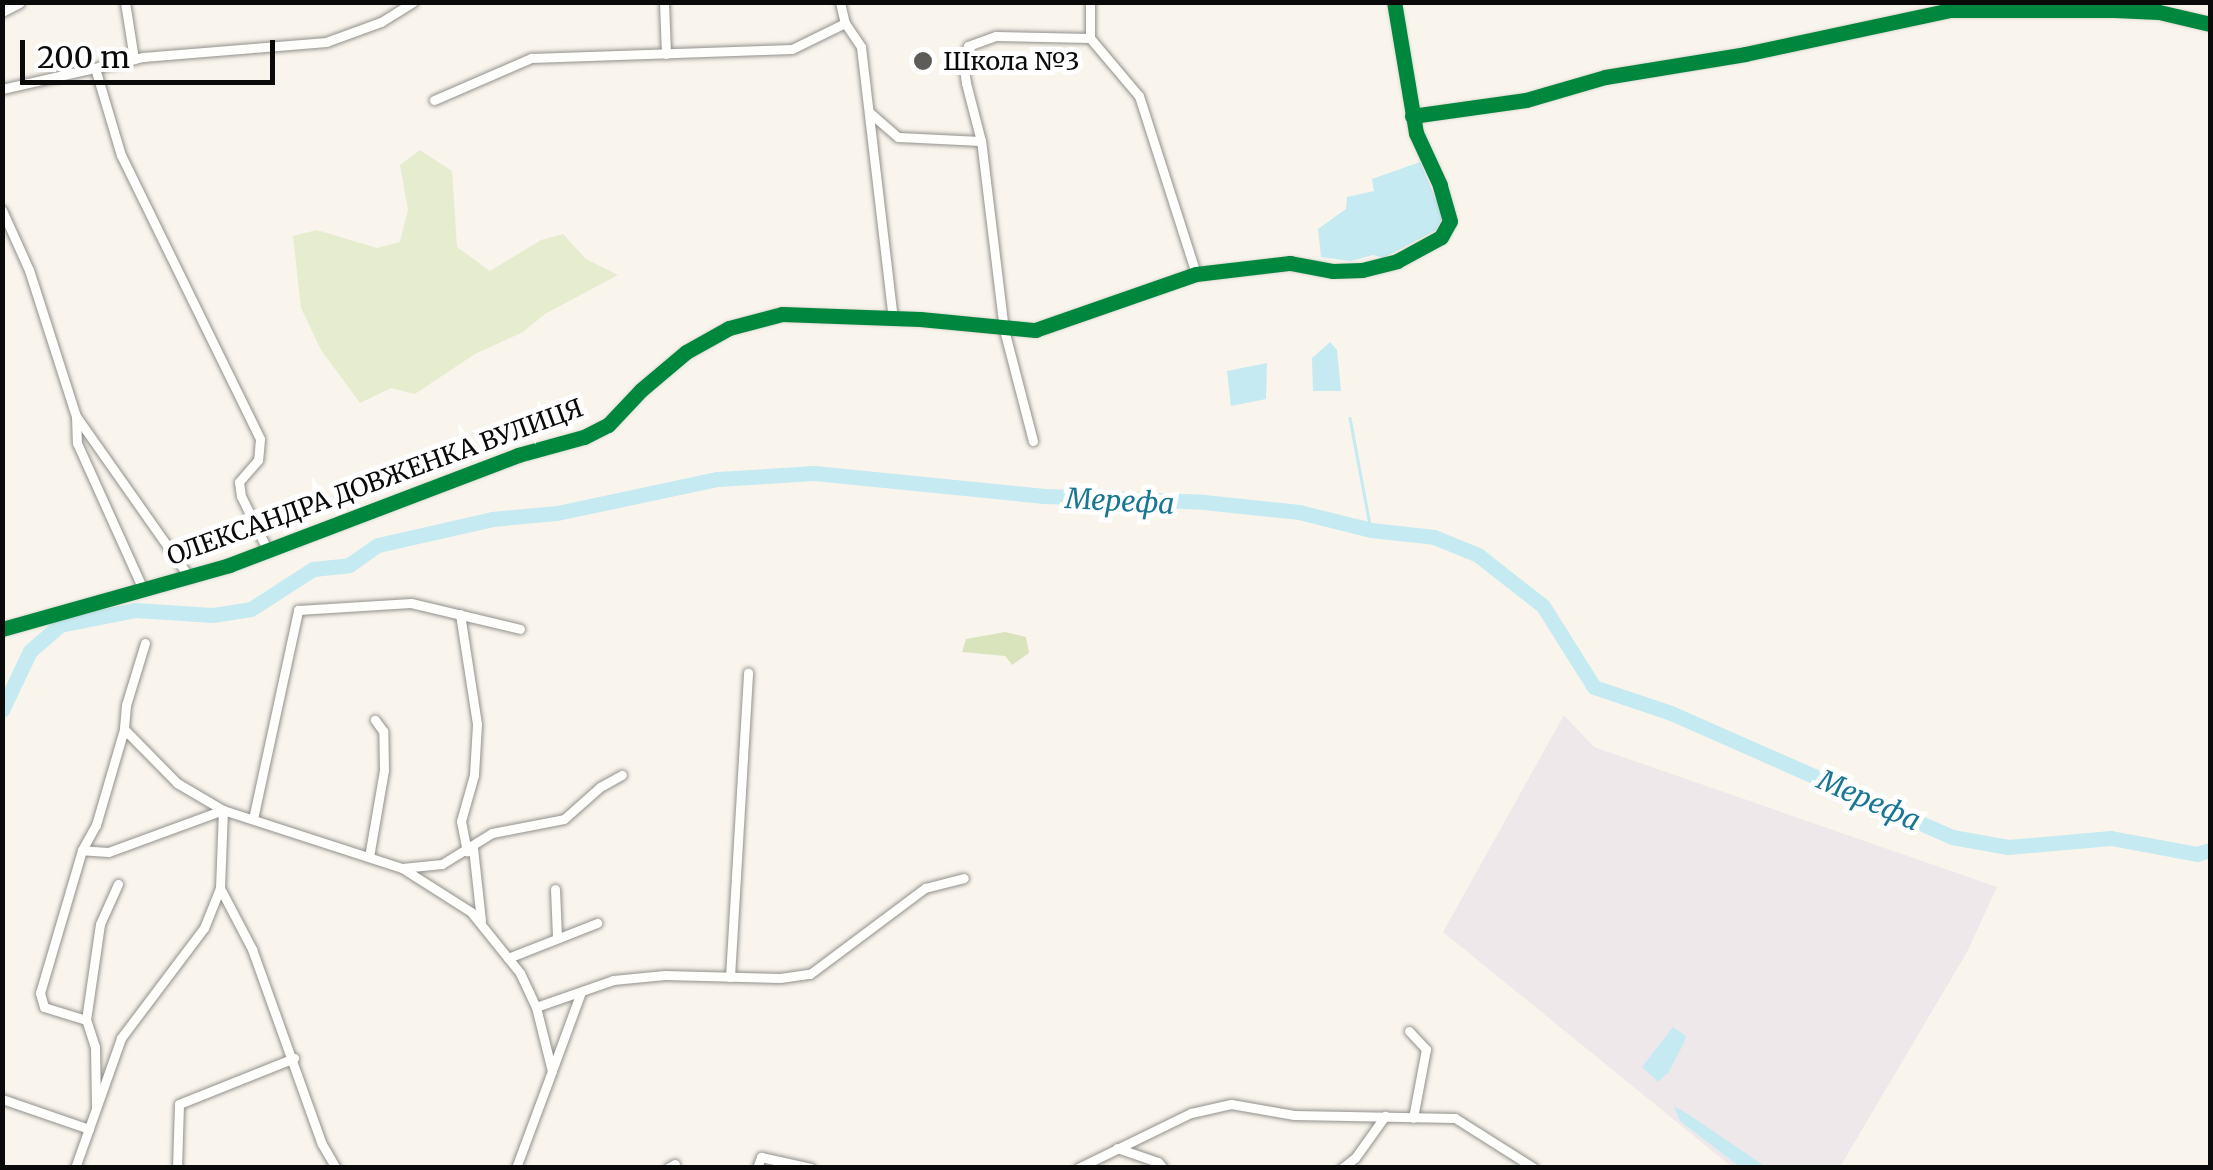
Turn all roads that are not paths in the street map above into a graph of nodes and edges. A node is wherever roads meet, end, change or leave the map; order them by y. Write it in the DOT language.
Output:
graph roads {
  1 [pos="19,2"];
  2 [pos="124,2"];
  3 [pos="413,2"];
  4 [pos="664,2"];
  5 [pos="840,2"];
  6 [pos="1090,2"];
  7 [pos="1394,2"];
  8 [pos="1962,6"];
  9 [pos="2161,8"];
  10 [pos="2,11"];
  11 [pos="845,23"];
  12 [pos="2210,24"];
  13 [pos="1090,38"];
  14 [pos="666,54"];
  15 [pos="134,59"];
  16 [pos="95,68"];
  17 [pos="2,88"];
  18 [pos="434,100"];
  19 [pos="869,112"];
  20 [pos="1412,116"];
  21 [pos="981,141"];
  22 [pos="2,210"];
  23 [pos="1196,274"];
  24 [pos="892,318"];
  25 [pos="1004,330"];
  26 [pos="76,416"];
  27 [pos="1033,441"];
  28 [pos="268,550"];
  29 [pos="188,577"];
  30 [pos="143,589"];
  31 [pos="460,614"];
  32 [pos="2,629"];
  33 [pos="520,629"];
  34 [pos="145,643"];
  35 [pos="748,674"];
  36 [pos="375,720"];
  37 [pos="124,728"];
  38 [pos="622,775"];
  39 [pos="223,810"];
  40 [pos="253,819"];
  41 [pos="470,849"];
  42 [pos="82,850"];
  43 [pos="369,858"];
  44 [pos="402,868"];
  45 [pos="964,878"];
  46 [pos="118,884"];
  47 [pos="220,888"];
  48 [pos="555,888"];
  49 [pos="597,923"];
  50 [pos="481,924"];
  51 [pos="556,937"];
  52 [pos="508,958"];
  53 [pos="730,978"];
  54 [pos="580,992"];
  55 [pos="536,1007"];
  56 [pos="86,1020"];
  57 [pos="1409,1031"];
  58 [pos="294,1058"];
  59 [pos="552,1070"];
  60 [pos="2,1099"];
  61 [pos="96,1114"];
  62 [pos="1385,1116"];
  63 [pos="1413,1118"];
  64 [pos="88,1130"];
  65 [pos="1117,1148"];
  66 [pos="75,1168"];
  67 [pos="177,1168"];
  68 [pos="336,1168"];
  69 [pos="516,1168"];
  70 [pos="758,1168"];
  71 [pos="811,1168"];
  72 [pos="1078,1168"];
  73 [pos="1162,1168"];
  74 [pos="1342,1168"];
  75 [pos="1534,1168"];
  1 -- 10 [label="street"];
  2 -- 15 [label="street"];
  3 -- 15 [label="street"];
  4 -- 14 [label="street"];
  5 -- 11 [label="street"];
  6 -- 13 [label="street"];
  7 -- 20 [label="street, ОЛЕКСАНДРА ДОВЖЕНКА ВУЛИЦЯ"];
  8 -- 9 [label="street"];
  8 -- 20 [label="street"];
  9 -- 12 [label="street"];
  11 -- 14 [label="street"];
  11 -- 19 [label="street"];
  13 -- 21 [label="street"];
  13 -- 23 [label="street"];
  14 -- 18 [label="street"];
  15 -- 16 [label="street"];
  16 -- 17 [label="street"];
  16 -- 28 [label="street"];
  19 -- 21 [label="street"];
  19 -- 24 [label="street"];
  20 -- 23 [label="street, ОЛЕКСАНДРА ДОВЖЕНКА ВУЛИЦЯ"];
  21 -- 25 [label="street"];
  22 -- 26 [label="street"];
  23 -- 25 [label="street, ОЛЕКСАНДРА ДОВЖЕНКА ВУЛИЦЯ"];
  24 -- 25 [label="street, ОЛЕКСАНДРА ДОВЖЕНКА ВУЛИЦЯ"];
  24 -- 28 [label="street, ОЛЕКСАНДРА ДОВЖЕНКА ВУЛИЦЯ"];
  25 -- 27 [label="street"];
  26 -- 29 [label="street"];
  26 -- 30 [label="street"];
  28 -- 29 [label="street, ОЛЕКСАНДРА ДОВЖЕНКА ВУЛИЦЯ"];
  29 -- 30 [label="street, ОЛЕКСАНДРА ДОВЖЕНКА ВУЛИЦЯ"];
  30 -- 32 [label="street, ОЛЕКСАНДРА ДОВЖЕНКА ВУЛИЦЯ"];
  31 -- 33 [label="street"];
  31 -- 40 [label="street"];
  31 -- 41 [label="street"];
  34 -- 37 [label="street"];
  35 -- 53 [label="street"];
  36 -- 43 [label="street"];
  37 -- 39 [label="street"];
  37 -- 42 [label="street"];
  38 -- 41 [label="street"];
  39 -- 40 [label="street"];
  39 -- 42 [label="street"];
  39 -- 47 [label="street"];
  40 -- 43 [label="street"];
  41 -- 44 [label="street"];
  41 -- 50 [label="street"];
  42 -- 56 [label="street"];
  43 -- 44 [label="street"];
  44 -- 50 [label="street"];
  45 -- 53 [label="street"];
  46 -- 56 [label="street"];
  47 -- 58 [label="street"];
  47 -- 61 [label="street"];
  48 -- 51 [label="street"];
  49 -- 51 [label="street"];
  50 -- 52 [label="street"];
  51 -- 52 [label="street"];
  52 -- 55 [label="street"];
  53 -- 54 [label="street"];
  54 -- 55 [label="street"];
  54 -- 59 [label="street"];
  55 -- 59 [label="street"];
  56 -- 61 [label="street"];
  57 -- 63 [label="street"];
  58 -- 67 [label="street"];
  58 -- 68 [label="street"];
  59 -- 69 [label="street"];
  60 -- 64 [label="street"];
  61 -- 64 [label="street"];
  62 -- 63 [label="street"];
  62 -- 65 [label="street"];
  62 -- 74 [label="street"];
  63 -- 75 [label="street"];
  64 -- 66 [label="street"];
  65 -- 72 [label="street"];
  65 -- 73 [label="street"];
  70 -- 71 [label="street"];
}
